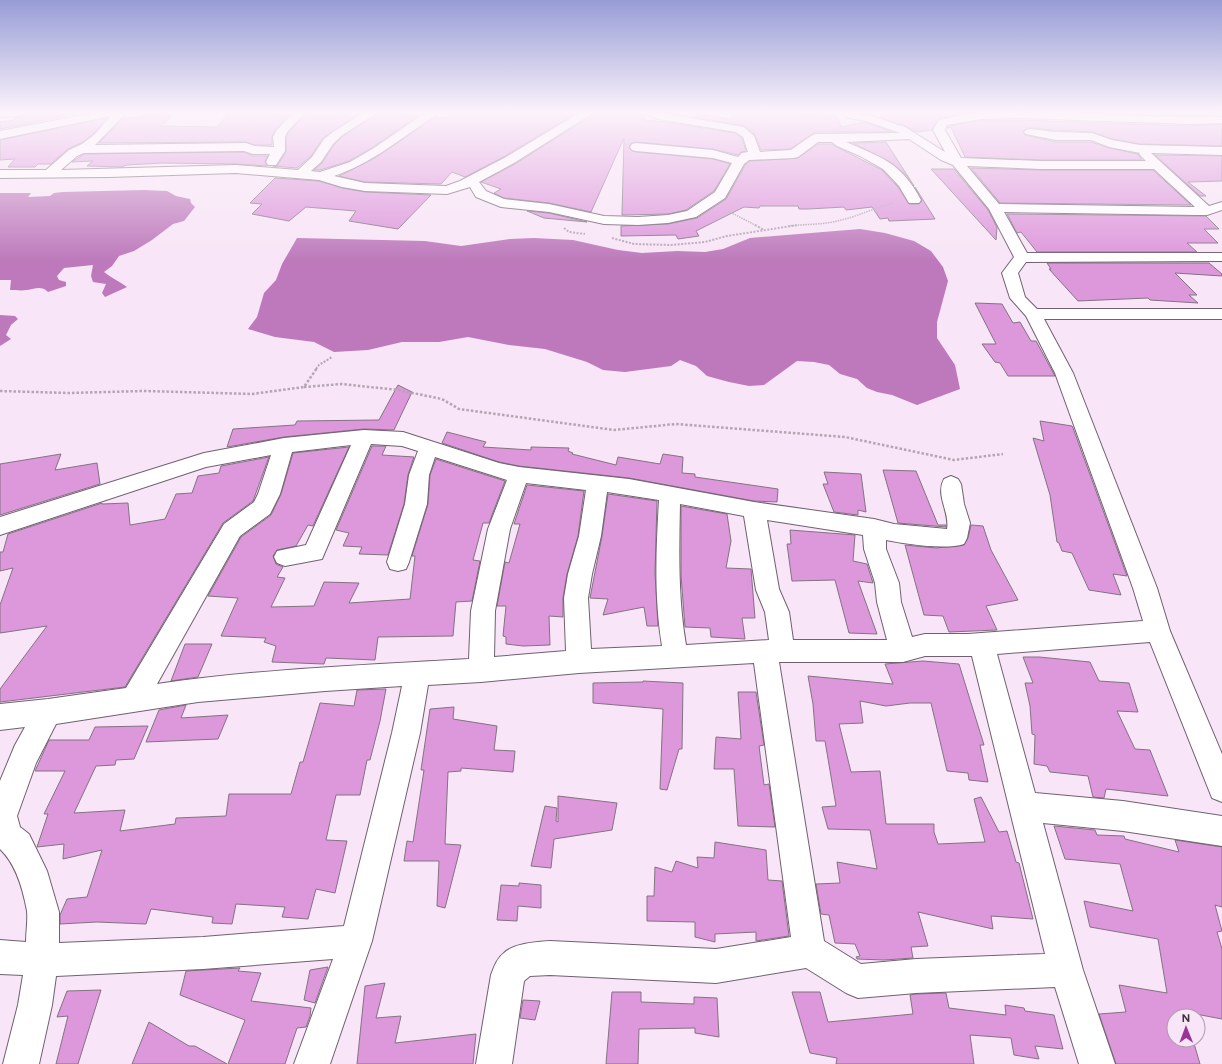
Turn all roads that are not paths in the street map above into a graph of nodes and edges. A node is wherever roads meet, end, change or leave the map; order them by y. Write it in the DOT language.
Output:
graph roads {
  1 [pos="957,162"];
  2 [pos="62,163"];
  3 [pos="271,163"];
  4 [pos="313,163"];
  5 [pos="358,163"];
  6 [pos="504,163"];
  7 [pos="739,163"];
  8 [pos="878,163"];
  9 [pos="1100,163"];
  10 [pos="1154,163"];
  11 [pos="1156,165"];
  12 [pos="266,171"];
  13 [pos="50,173"];
  14 [pos="0,174"];
  15 [pos="300,174"];
  16 [pos="321,176"];
  17 [pos="471,180"];
  18 [pos="914,200"];
  19 [pos="1222,206"];
  20 [pos="994,208"];
  21 [pos="1207,210"];
  22 [pos="1022,257"];
  23 [pos="1222,257"];
  24 [pos="1033,314"];
  25 [pos="1222,314"];
  26 [pos="364,437"];
  27 [pos="284,446"];
  28 [pos="429,447"];
  29 [pos="519,475"];
  30 [pos="598,483"];
  31 [pos="950,484"];
  32 [pos="670,494"];
  33 [pos="754,510"];
  34 [pos="0,526"];
  35 [pos="874,528"];
  36 [pos="285,557"];
  37 [pos="398,562"];
  38 [pos="1158,631"];
  39 [pos="982,644"];
  40 [pos="773,651"];
  41 [pos="903,651"];
  42 [pos="676,657"];
  43 [pos="579,661"];
  44 [pos="481,670"];
  45 [pos="417,673"];
  46 [pos="134,699"];
  47 [pos="48,712"];
  48 [pos="0,717"];
  49 [pos="1222,788"];
  50 [pos="1024,806"];
  51 [pos="1222,830"];
  52 [pos="356,941"];
  53 [pos="809,951"];
  54 [pos="0,957"];
  55 [pos="42,960"];
  56 [pos="1066,970"];
  57 [pos="21,1064"];
  58 [pos="312,1064"];
  59 [pos="494,1064"];
  60 [pos="1097,1064"];
  1 -- 20 [label="street"];
  2 -- 13 [label="street"];
  3 -- 12 [label="street"];
  4 -- 15 [label="street"];
  5 -- 16 [label="street"];
  6 -- 17 [label="street"];
  7 -- 17 [label="street"];
  8 -- 18 [label="street"];
  9 -- 11 [label="street"];
  10 -- 11 [label="street"];
  11 -- 21 [label="street"];
  12 -- 13 [label="street"];
  12 -- 15 [label="street"];
  13 -- 14 [label="street"];
  15 -- 16 [label="street"];
  16 -- 17 [label="street"];
  19 -- 21 [label="street"];
  20 -- 21 [label="street"];
  20 -- 22 [label="street"];
  22 -- 23 [label="street"];
  22 -- 24 [label="street"];
  24 -- 25 [label="street"];
  24 -- 38 [label="street"];
  26 -- 27 [label="street"];
  26 -- 28 [label="street"];
  26 -- 36 [label="street"];
  27 -- 34 [label="street"];
  27 -- 46 [label="street"];
  28 -- 29 [label="street"];
  28 -- 37 [label="street"];
  29 -- 30 [label="street"];
  29 -- 44 [label="street"];
  30 -- 32 [label="street"];
  30 -- 43 [label="street"];
  31 -- 35 [label="street"];
  32 -- 33 [label="street"];
  32 -- 42 [label="street"];
  33 -- 35 [label="street"];
  33 -- 40 [label="street"];
  35 -- 41 [label="street"];
  38 -- 39 [label="street"];
  38 -- 49 [label="street"];
  39 -- 41 [label="street"];
  39 -- 50 [label="street"];
  40 -- 41 [label="street"];
  40 -- 42 [label="street"];
  40 -- 53 [label="street"];
  42 -- 43 [label="street"];
  43 -- 44 [label="street"];
  44 -- 45 [label="street"];
  45 -- 46 [label="street"];
  45 -- 52 [label="street"];
  46 -- 47 [label="street"];
  47 -- 48 [label="street"];
  47 -- 55 [label="street"];
  50 -- 51 [label="street"];
  50 -- 56 [label="street"];
  52 -- 55 [label="street"];
  52 -- 58 [label="street"];
  53 -- 56 [label="street"];
  53 -- 59 [label="street"];
  54 -- 55 [label="street"];
  55 -- 57 [label="street"];
  56 -- 60 [label="street"];
}
